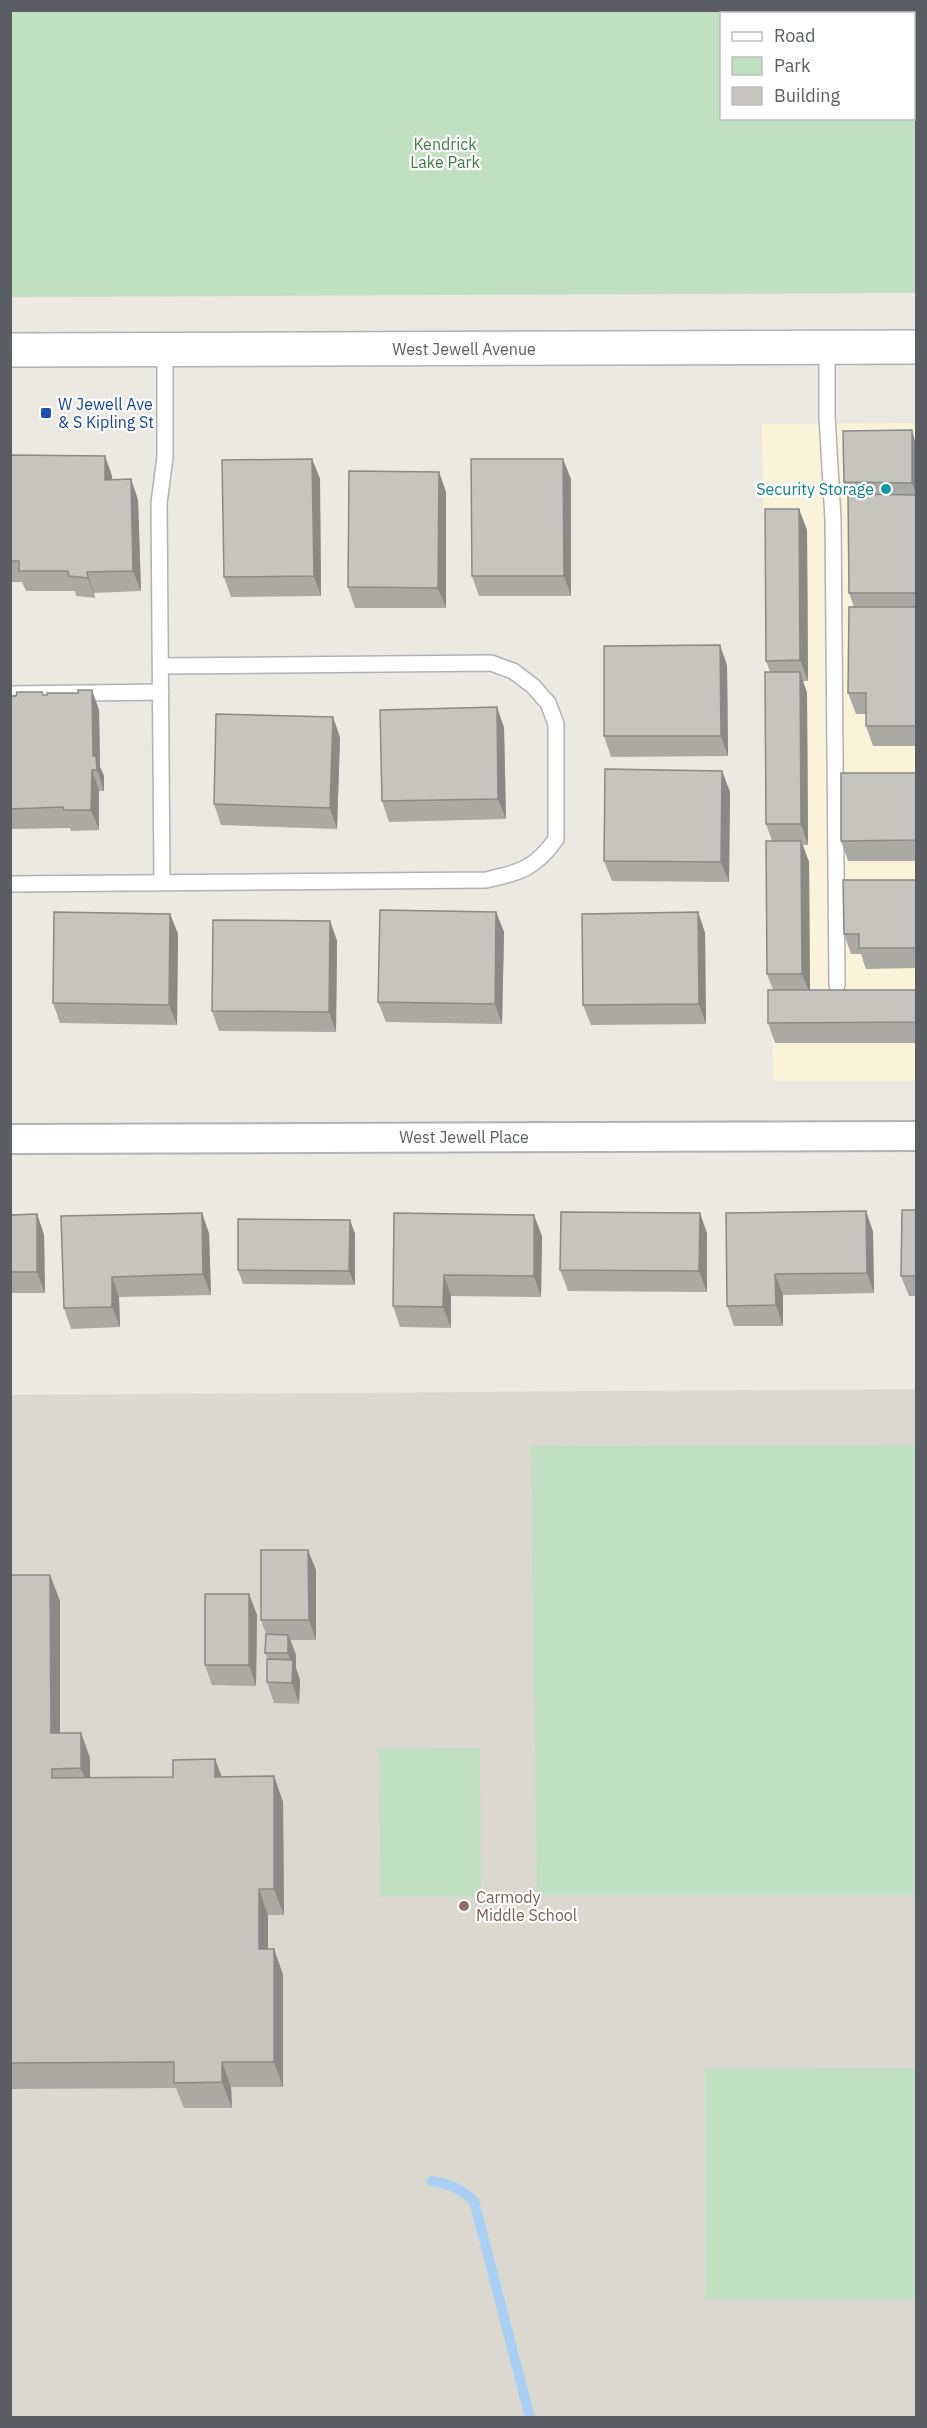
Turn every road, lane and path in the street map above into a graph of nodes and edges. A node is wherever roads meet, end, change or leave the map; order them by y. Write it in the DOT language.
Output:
graph roads {
  1 [pos="827,347"];
  2 [pos="916,347"];
  3 [pos="10,350"];
  4 [pos="165,350"];
  5 [pos="161,666"];
  6 [pos="161,692"];
  7 [pos="10,694"];
  8 [pos="162,882"];
  9 [pos="10,884"];
  10 [pos="837,985"];
  11 [pos="916,1136"];
  12 [pos="10,1139"];
  1 -- 2 [label="main road, West Jewell Avenue"];
  1 -- 4 [label="main road, West Jewell Avenue"];
  1 -- 10 [label="lane"];
  3 -- 4 [label="main road, West Jewell Avenue"];
  4 -- 5 [label="lane"];
  5 -- 6 [label="lane"];
  5 -- 8 [label="lane"];
  6 -- 7 [label="lane"];
  6 -- 8 [label="lane"];
  8 -- 9 [label="lane"];
  11 -- 12 [label="street, West Jewell Place"];
}
